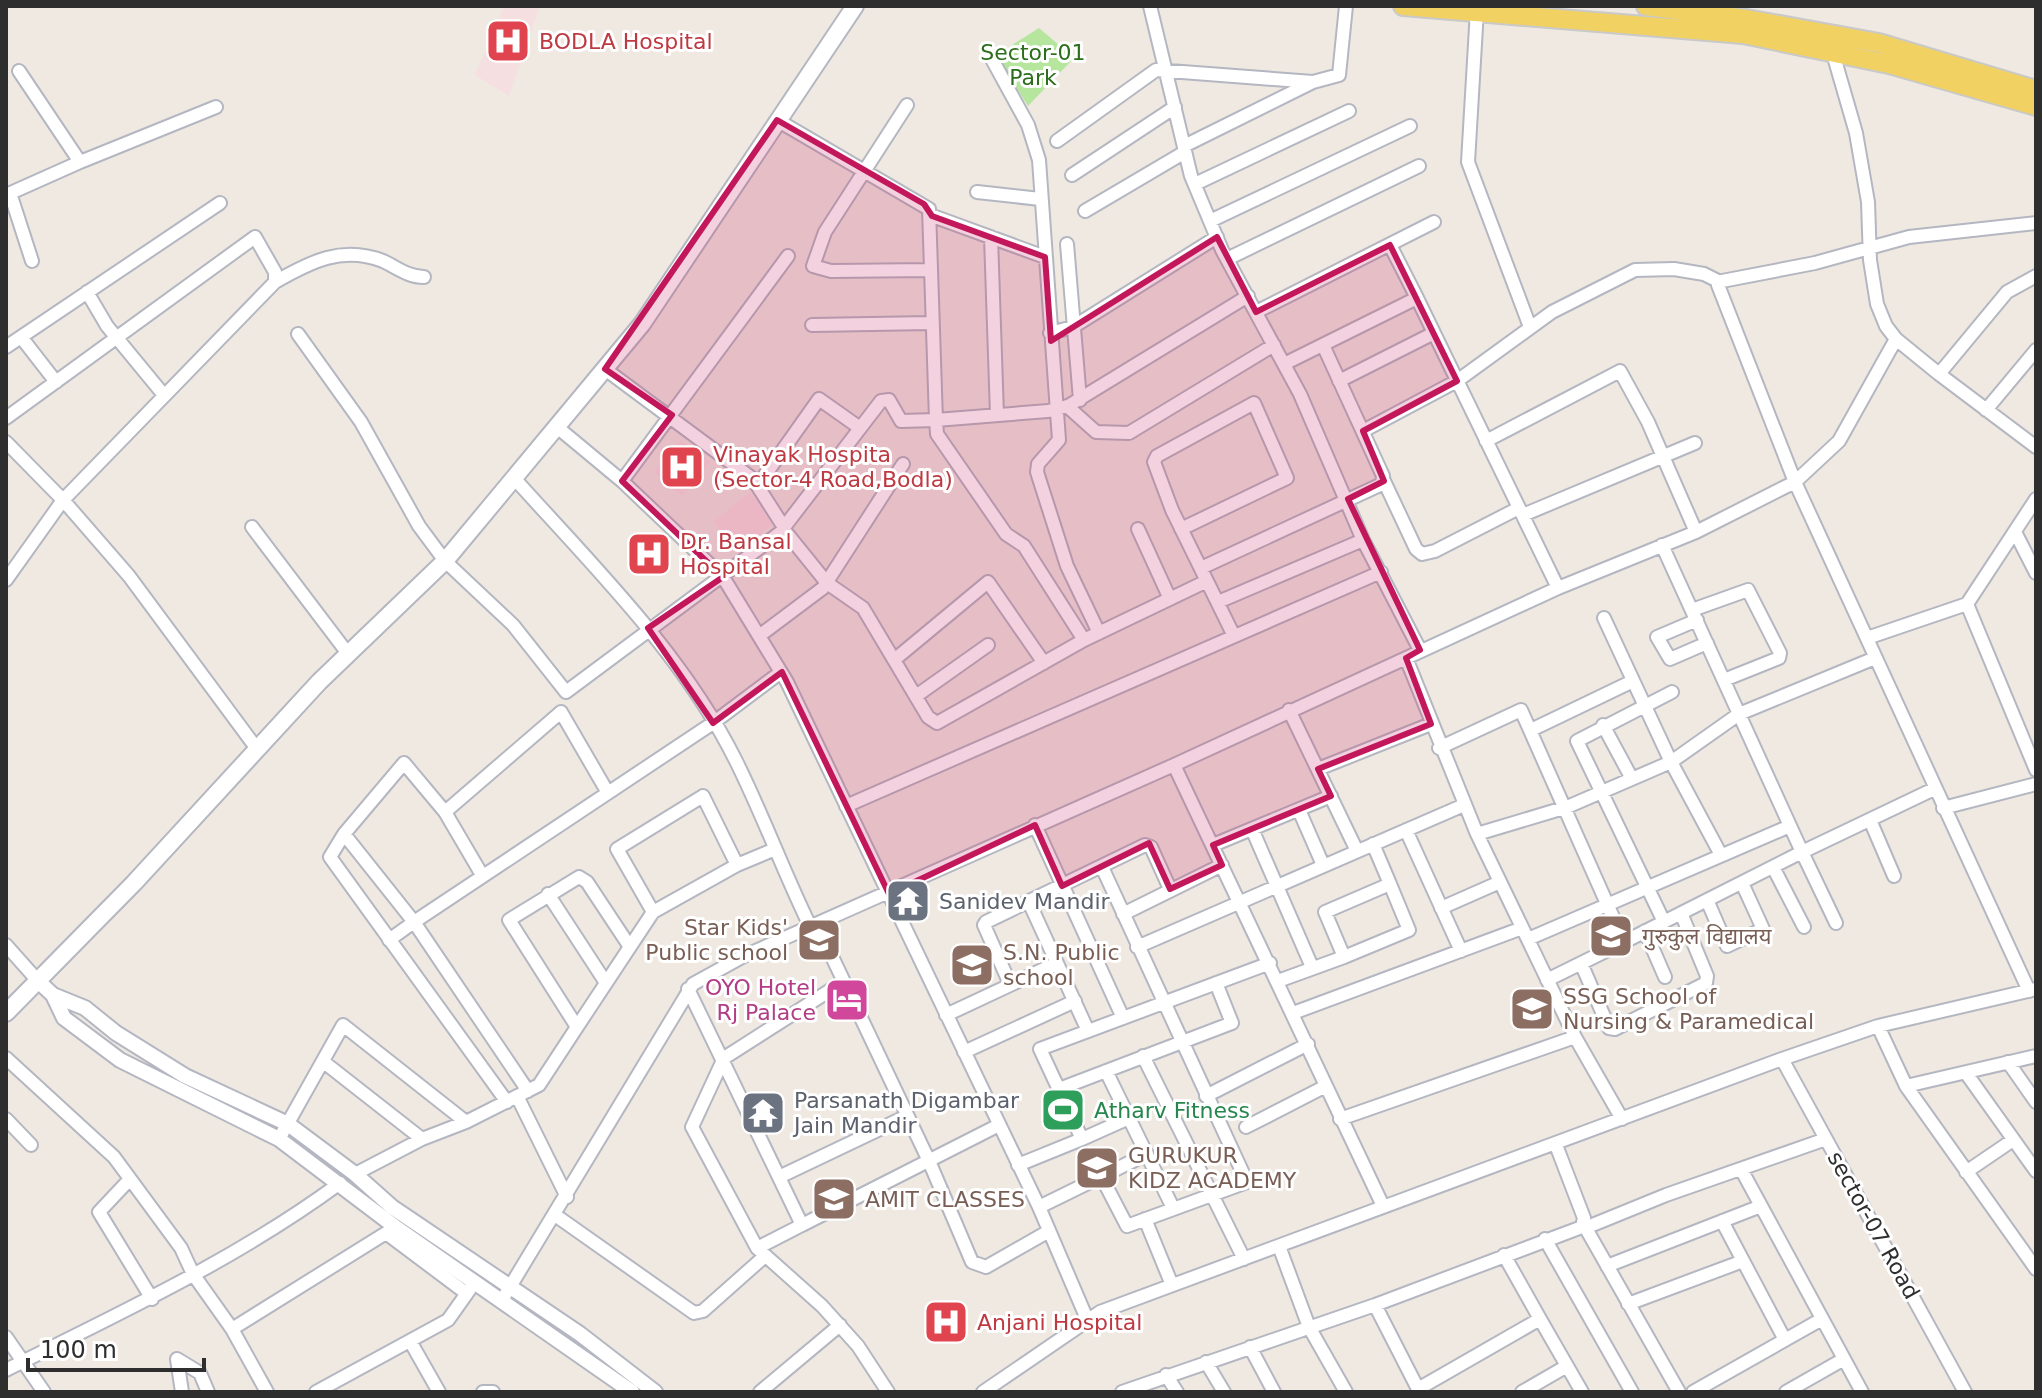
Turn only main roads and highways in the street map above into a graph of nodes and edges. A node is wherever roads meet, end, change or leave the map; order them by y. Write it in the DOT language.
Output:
graph roads {
  1 [pos="855,6"];
  2 [pos="1403,6"];
  3 [pos="1646,6"];
  4 [pos="1749,12"];
  5 [pos="2036,90"];
  6 [pos="2036,106"];
  7 [pos="6,1013"];
  1 -- 7 [label="main road"];
  2 -- 6 [label="main road"];
  3 -- 4 [label="main road"];
  4 -- 5 [label="main road"];
}
